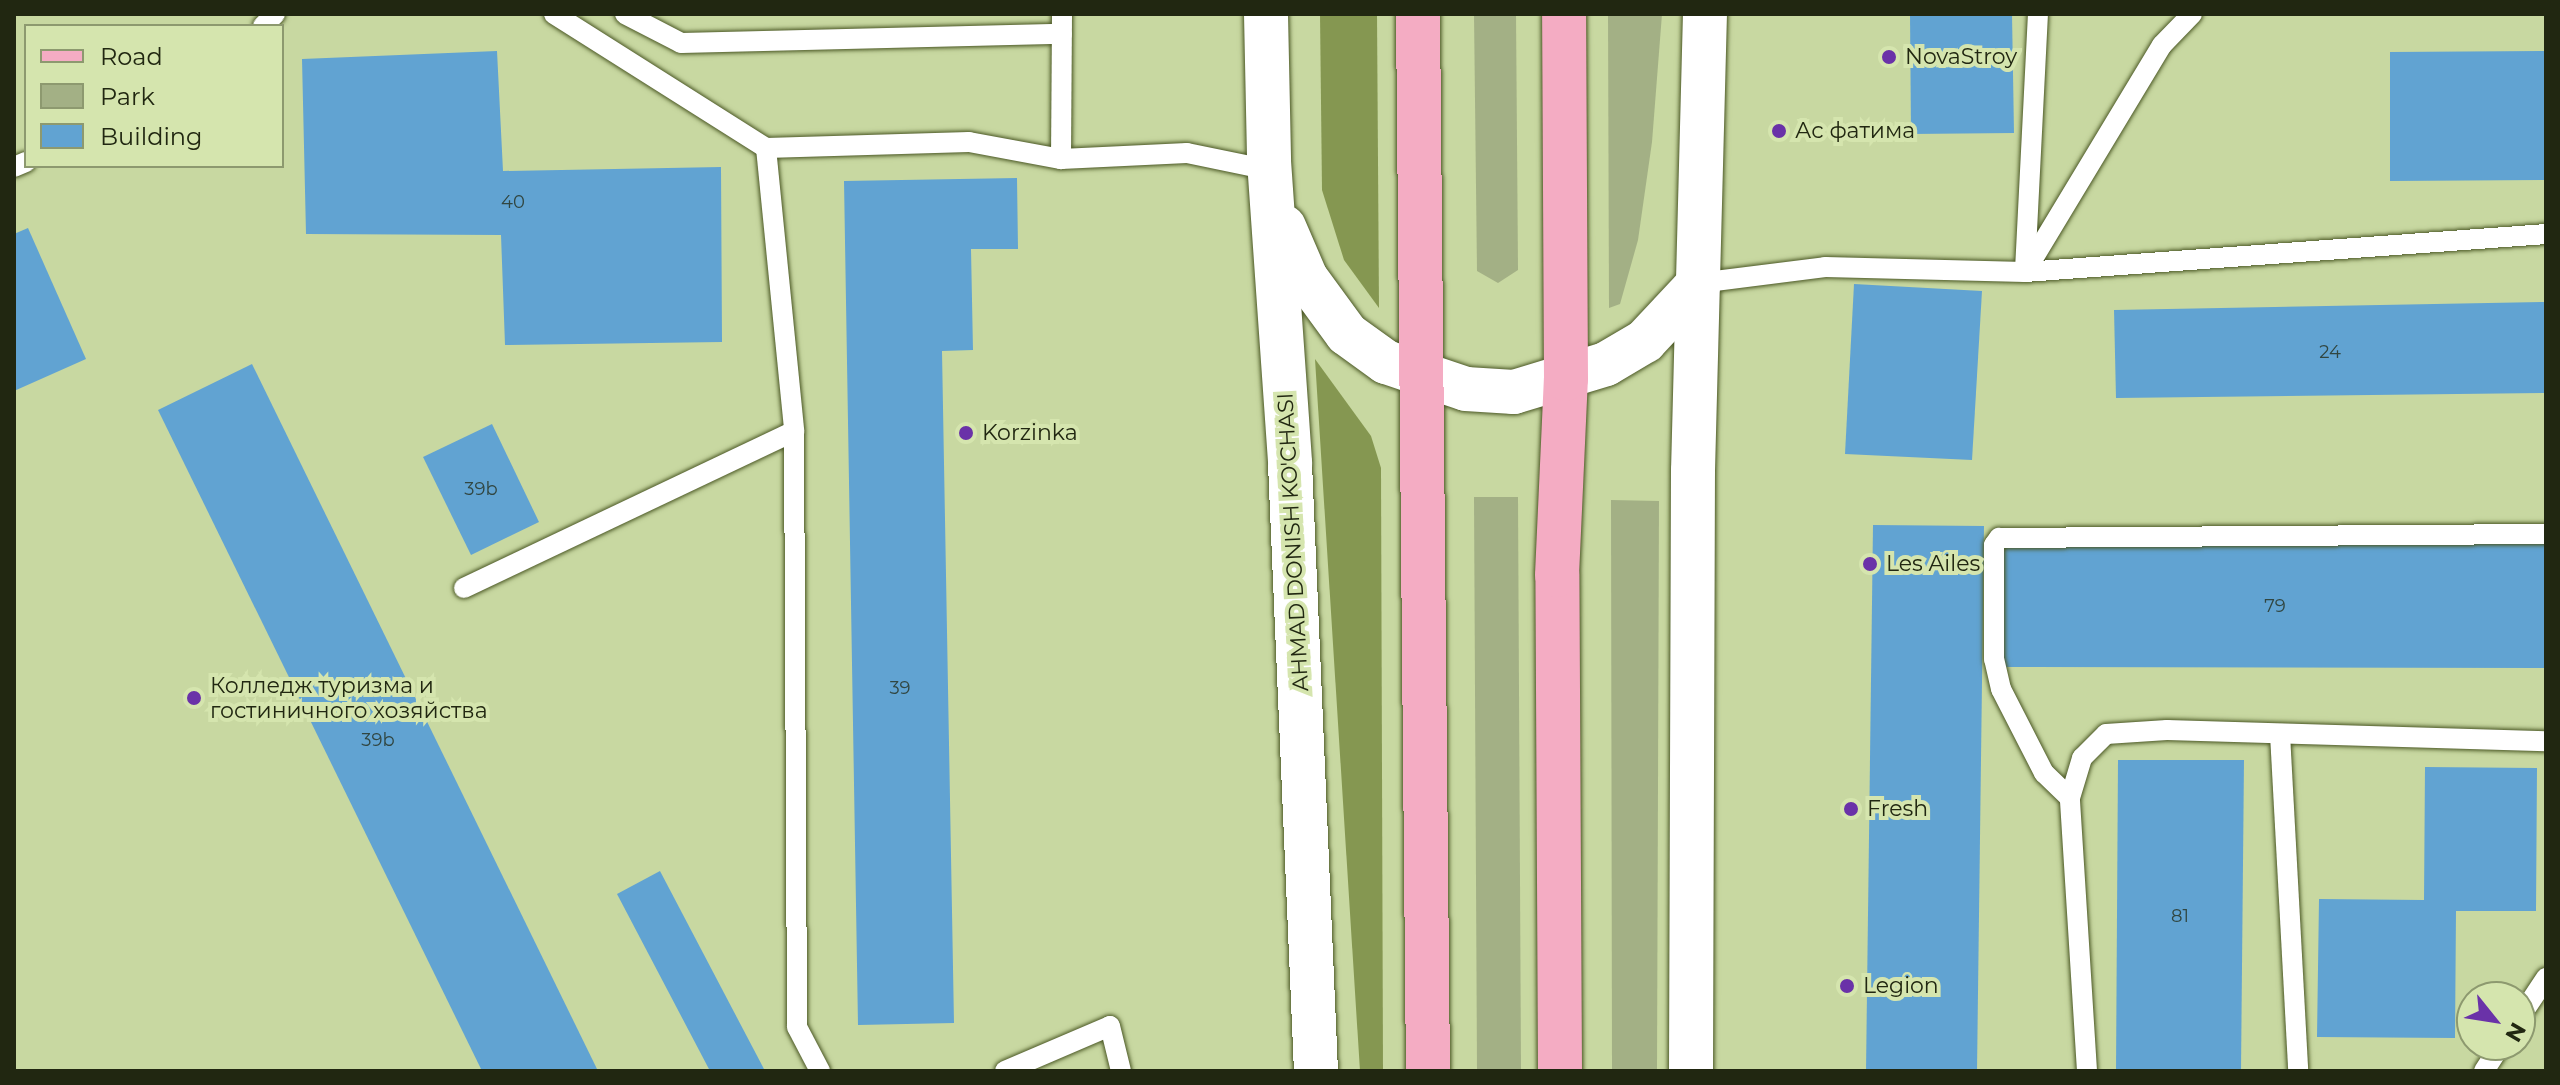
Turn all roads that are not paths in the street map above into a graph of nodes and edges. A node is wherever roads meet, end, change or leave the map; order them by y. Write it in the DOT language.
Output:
graph roads {
  1 [pos="554,14"];
  2 [pos="625,14"];
  3 [pos="1266,14"];
  4 [pos="1418,14"];
  5 [pos="1564,14"];
  6 [pos="1705,14"];
  7 [pos="2038,14"];
  8 [pos="2192,14"];
  9 [pos="1062,24"];
  10 [pos="766,148"];
  11 [pos="1061,159"];
  12 [pos="1270,170"];
  13 [pos="2546,234"];
  14 [pos="2025,272"];
  15 [pos="1699,283"];
  16 [pos="1424,377"];
  17 [pos="1566,379"];
  18 [pos="794,431"];
  19 [pos="2546,534"];
  20 [pos="464,588"];
  21 [pos="2280,734"];
  22 [pos="2546,741"];
  23 [pos="2070,798"];
  24 [pos="1309,1063"];
  25 [pos="820,1071"];
  26 [pos="1005,1071"];
  27 [pos="1121,1071"];
  28 [pos="1428,1071"];
  29 [pos="1560,1071"];
  30 [pos="1691,1071"];
  31 [pos="2087,1071"];
  32 [pos="2298,1071"];
  1 -- 10 [label="lane"];
  2 -- 9 [label="lane"];
  3 -- 12 [label="street, AHMAD DONISH KO'CHASI"];
  4 -- 16 [label="main road"];
  5 -- 17 [label="main road"];
  6 -- 15 [label="street"];
  7 -- 14 [label="lane"];
  8 -- 14 [label="lane"];
  9 -- 11 [label="lane"];
  10 -- 11 [label="lane"];
  10 -- 18 [label="lane"];
  11 -- 12 [label="lane"];
  12 -- 16 [label="street"];
  12 -- 24 [label="street, AHMAD DONISH KO'CHASI"];
  13 -- 14 [label="lane"];
  14 -- 15 [label="lane"];
  15 -- 17 [label="street"];
  15 -- 30 [label="street"];
  16 -- 17 [label="street"];
  16 -- 28 [label="main road"];
  17 -- 29 [label="main road"];
  18 -- 20 [label="lane"];
  18 -- 25 [label="lane"];
  19 -- 23 [label="lane"];
  21 -- 22 [label="lane"];
  21 -- 23 [label="lane"];
  21 -- 32 [label="lane"];
  23 -- 31 [label="lane"];
  26 -- 27 [label="lane"];
}
